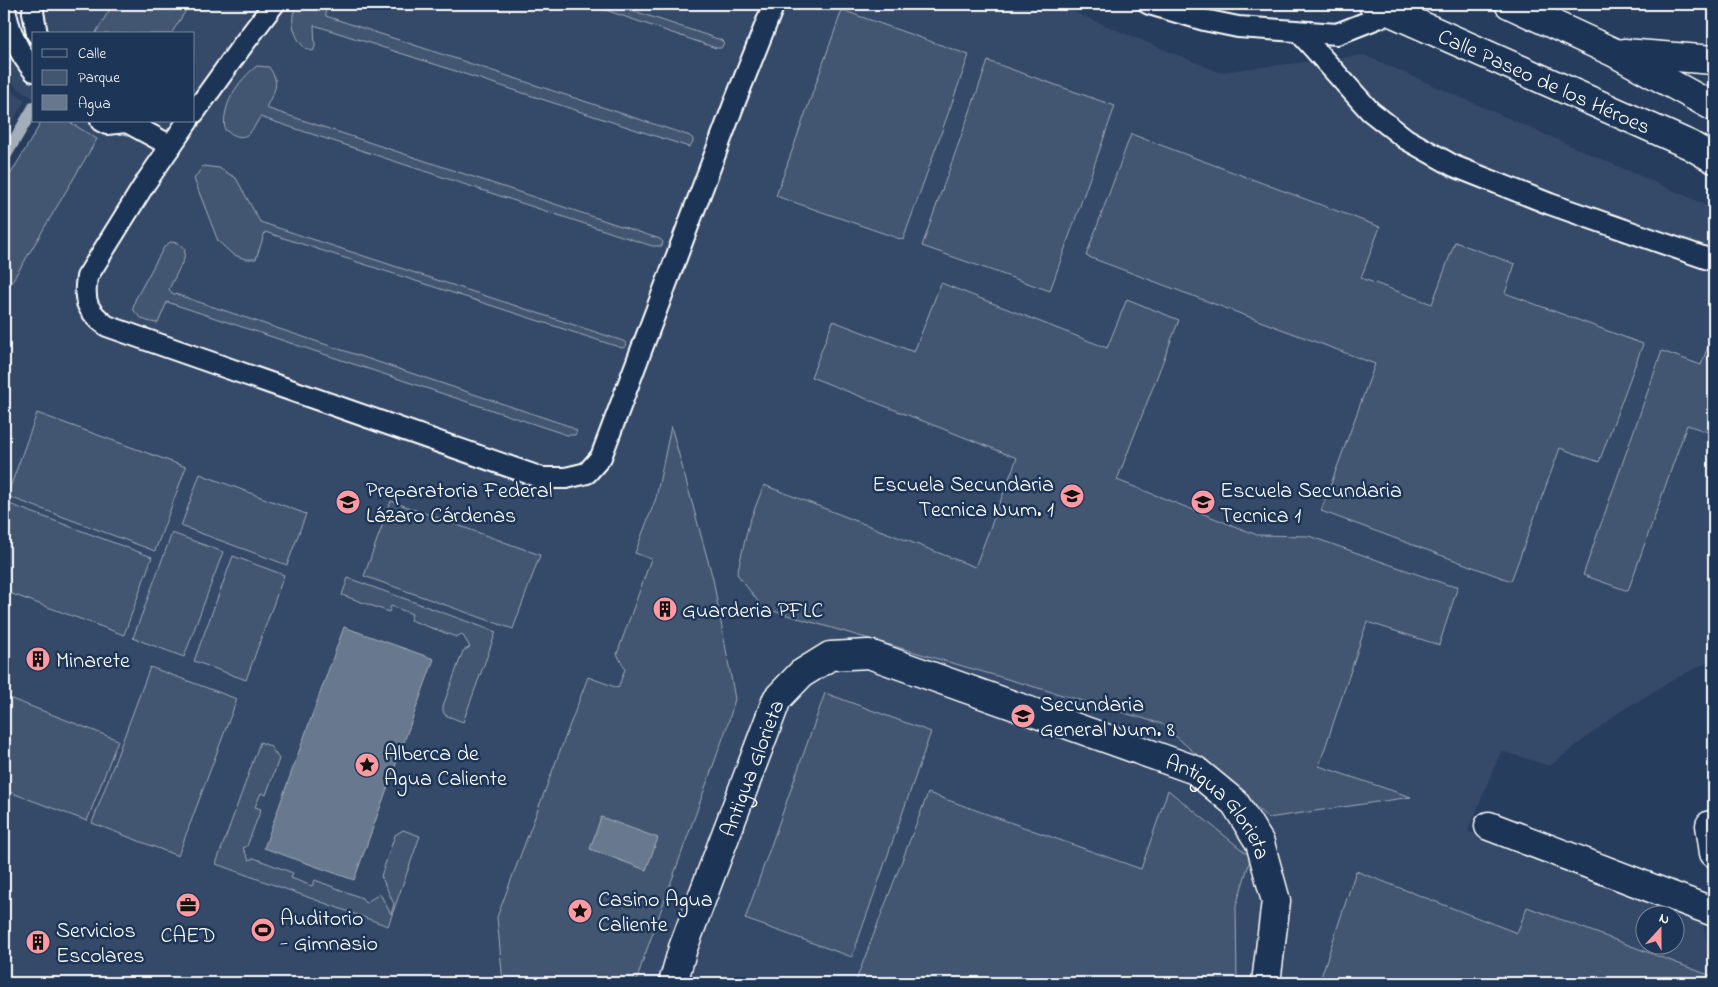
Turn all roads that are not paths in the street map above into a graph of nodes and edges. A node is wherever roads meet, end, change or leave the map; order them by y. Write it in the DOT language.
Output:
graph roads {
  1 [pos="4,4"];
  2 [pos="34,4"];
  3 [pos="274,4"];
  4 [pos="774,4"];
  5 [pos="1149,4"];
  6 [pos="1509,4"];
  7 [pos="1383,8"];
  8 [pos="37,32"];
  9 [pos="1299,32"];
  10 [pos="1613,52"];
  11 [pos="1714,60"];
  12 [pos="32,68"];
  13 [pos="1714,107"];
  14 [pos="195,112"];
  15 [pos="103,122"];
  16 [pos="125,122"];
  17 [pos="187,122"];
  18 [pos="171,146"];
  19 [pos="1714,159"];
  20 [pos="1714,262"];
  21 [pos="1710,825"];
  22 [pos="1489,826"];
  23 [pos="1714,853"];
  24 [pos="1714,912"];
  25 [pos="673,983"];
  26 [pos="1266,983"];
  1 -- 12 [label="lane"];
  2 -- 8 [label="lane"];
  3 -- 14 [label="lane"];
  4 -- 18 [label="lane"];
  5 -- 9 [label="lane"];
  6 -- 10 [label="street"];
  7 -- 9 [label="lane"];
  7 -- 19 [label="street, Calle Paseo de los Héroes"];
  9 -- 20 [label="lane"];
  10 -- 11 [label="street"];
  10 -- 13 [label="street"];
  15 -- 16 [label="lane"];
  16 -- 18 [label="lane"];
  17 -- 18 [label="lane"];
  21 -- 23 [label="street"];
  22 -- 24 [label="street"];
  25 -- 26 [label="street, Antigua Glorieta"];
}
